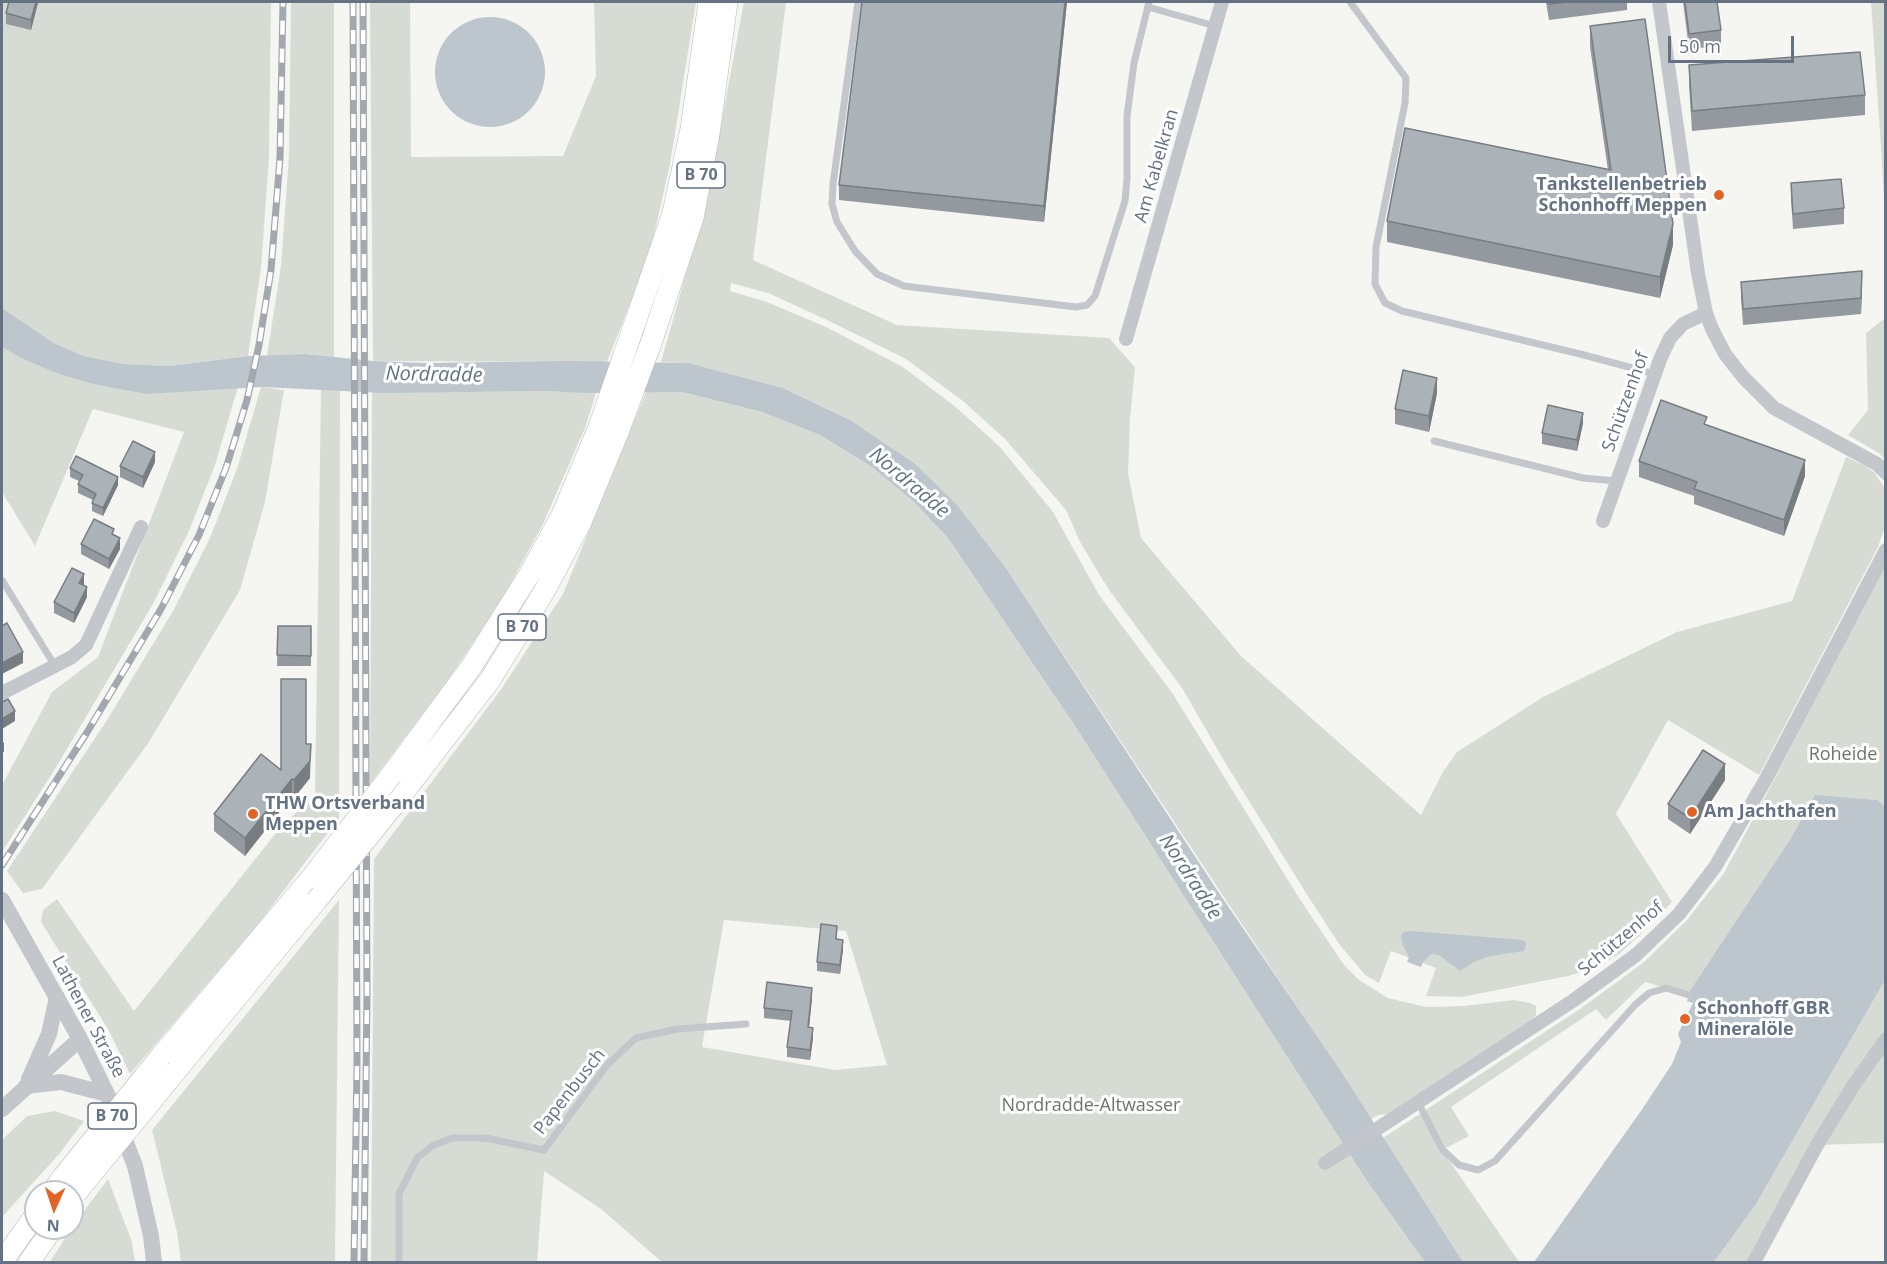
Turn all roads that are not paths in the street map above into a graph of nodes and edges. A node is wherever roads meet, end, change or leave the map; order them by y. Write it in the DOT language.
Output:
graph roads {
  1 [pos="709,2"];
  2 [pos="727,2"];
  3 [pos="858,2"];
  4 [pos="1222,2"];
  5 [pos="1350,2"];
  6 [pos="1659,2"];
  7 [pos="1148,4"];
  8 [pos="1215,26"];
  9 [pos="1706,313"];
  10 [pos="1126,339"];
  11 [pos="1655,374"];
  12 [pos="609,428"];
  13 [pos="1434,441"];
  14 [pos="1886,473"];
  15 [pos="1617,481"];
  16 [pos="1603,521"];
  17 [pos="141,527"];
  18 [pos="1886,550"];
  19 [pos="2,580"];
  20 [pos="55,666"];
  21 [pos="2,693"];
  22 [pos="2,900"];
  23 [pos="1689,995"];
  24 [pos="57,997"];
  25 [pos="746,1024"];
  26 [pos="80,1039"];
  27 [pos="1886,1039"];
  28 [pos="168,1064"];
  29 [pos="26,1086"];
  30 [pos="107,1094"];
  31 [pos="1418,1102"];
  32 [pos="2,1109"];
  33 [pos="1329,1161"];
  34 [pos="75,1180"];
  35 [pos="24,1231"];
  36 [pos="45,1240"];
  37 [pos="2,1263"];
  38 [pos="29,1263"];
  39 [pos="154,1263"];
  40 [pos="399,1263"];
  41 [pos="1754,1263"];
  1 -- 12 [label="highway, B 70"];
  2 -- 12 [label="highway, B 70"];
  3 -- 7 [label="lane"];
  4 -- 8 [label="street, Am Kabelkran"];
  5 -- 11 [label="lane"];
  6 -- 9 [label="street"];
  7 -- 8 [label="lane"];
  8 -- 10 [label="street, Am Kabelkran"];
  9 -- 11 [label="street, Schützenhof"];
  9 -- 14 [label="street"];
  11 -- 15 [label="street, Schützenhof"];
  12 -- 28 [label="highway, B 70, bridge"];
  12 -- 28 [label="highway, B 70, bridge"];
  13 -- 15 [label="lane"];
  15 -- 16 [label="street, Schützenhof"];
  17 -- 20 [label="street"];
  18 -- 31 [label="street, Schützenhof"];
  19 -- 20 [label="lane"];
  20 -- 21 [label="street"];
  22 -- 24 [label="street, Lathener Straße"];
  23 -- 31 [label="lane"];
  24 -- 26 [label="street, Lathener Straße"];
  24 -- 29 [label="street"];
  25 -- 40 [label="lane, Papenbusch"];
  26 -- 29 [label="street"];
  26 -- 30 [label="street, Lathener Straße"];
  27 -- 41 [label="street"];
  28 -- 34 [label="highway, B 70, bridge"];
  29 -- 30 [label="street"];
  29 -- 32 [label="street"];
  30 -- 39 [label="street, Lathener Straße"];
  31 -- 33 [label="street, Schützenhof"];
  35 -- 37 [label="highway"];
  36 -- 38 [label="highway"];
}
